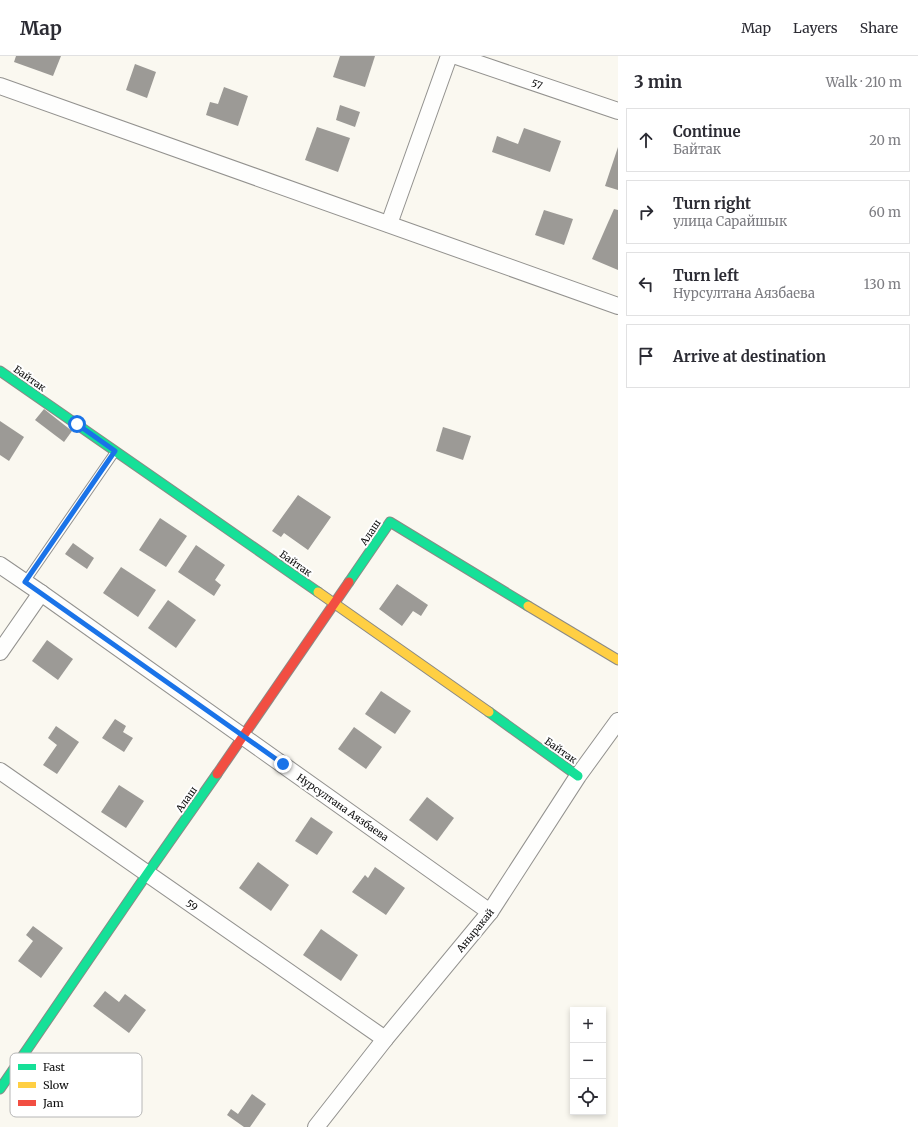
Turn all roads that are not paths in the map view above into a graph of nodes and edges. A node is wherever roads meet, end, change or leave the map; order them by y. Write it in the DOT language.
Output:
graph roads {
  1 [pos="449,56"];
  2 [pos="456,56"];
  3 [pos="0,86"];
  4 [pos="618,111"];
  5 [pos="388,224"];
  6 [pos="618,306"];
  7 [pos="0,371"];
  8 [pos="115,451"];
  9 [pos="0,565"];
  10 [pos="25,582"];
  11 [pos="41,593"];
  12 [pos="335,603"];
  13 [pos="0,652"];
  14 [pos="618,660"];
  15 [pos="618,721"];
  16 [pos="244,736"];
  17 [pos="0,771"];
  18 [pos="578,776"];
  19 [pos="147,874"];
  20 [pos="490,912"];
  21 [pos="385,1039"];
  22 [pos="25,1053"];
  23 [pos="10,1074"];
  24 [pos="0,1089"];
  25 [pos="316,1127"];
  1 -- 5 [label="street"];
  2 -- 4 [label="street, 57"];
  3 -- 5 [label="street"];
  5 -- 6 [label="street"];
  7 -- 8 [label="street, Байтак"];
  8 -- 10 [label="lane"];
  8 -- 12 [label="street, Байтак"];
  9 -- 10 [label="street, Нурсултана Аязбаева"];
  10 -- 11 [label="street, Нурсултана Аязбаева"];
  11 -- 13 [label="street"];
  11 -- 16 [label="street, Нурсултана Аязбаева"];
  12 -- 14 [label="street, Алаш"];
  12 -- 16 [label="street, Алаш"];
  12 -- 18 [label="street, Байтак"];
  15 -- 18 [label="street, Аныракай"];
  16 -- 19 [label="street, Алаш"];
  16 -- 20 [label="street, Нурсултана Аязбаева"];
  17 -- 19 [label="street, 59"];
  18 -- 20 [label="street, Аныракай"];
  19 -- 21 [label="street, 59"];
  19 -- 22 [label="street, Алаш"];
  20 -- 21 [label="street, Аныракай"];
  21 -- 25 [label="street, Аныракай"];
  23 -- 24 [label="street, Алаш"];
}
